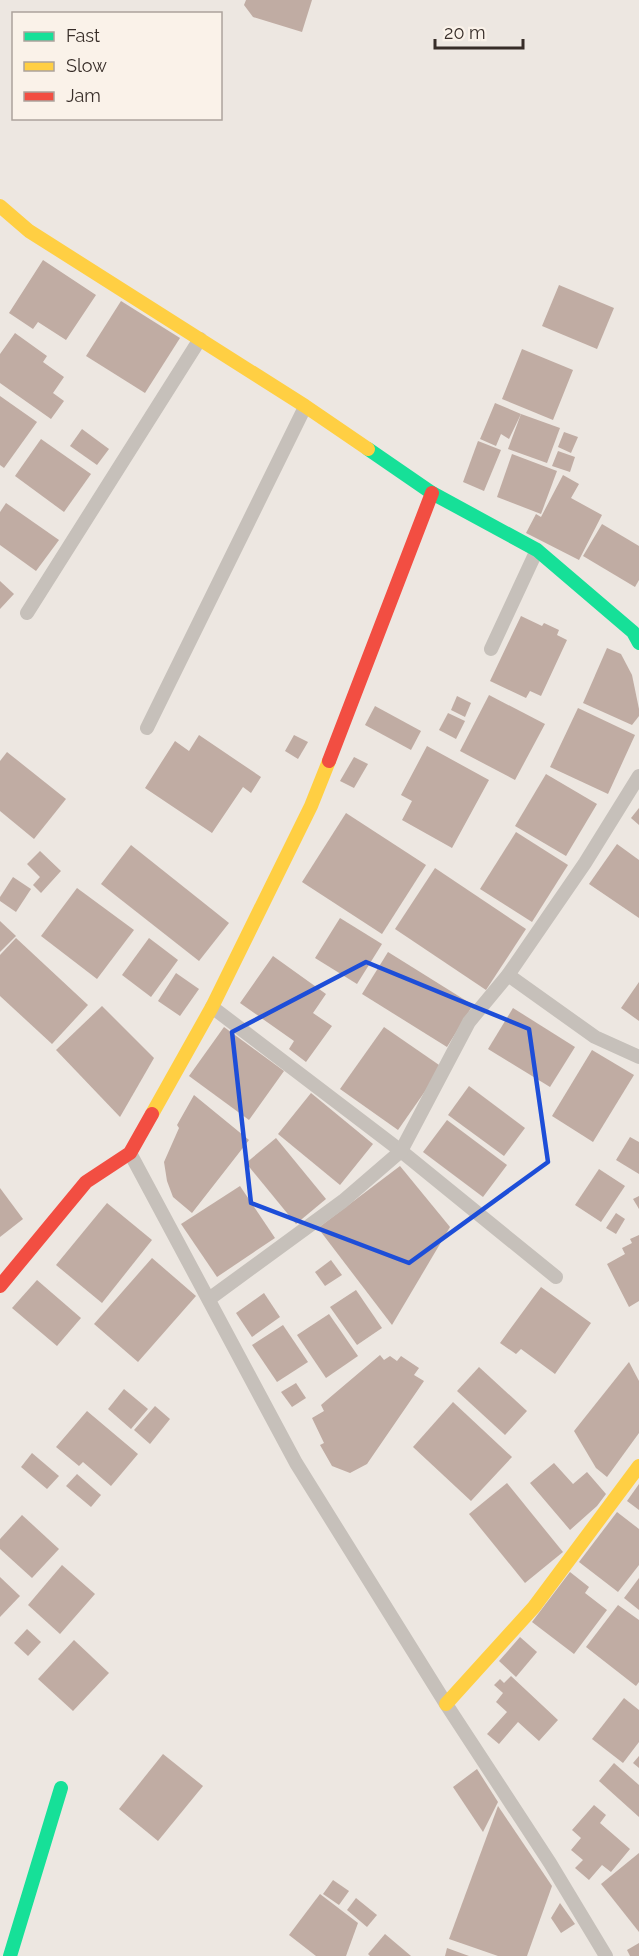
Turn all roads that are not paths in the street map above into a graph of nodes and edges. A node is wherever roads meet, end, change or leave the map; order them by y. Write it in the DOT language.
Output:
graph roads {
  1 [pos="0,206"];
  2 [pos="200,339"];
  3 [pos="305,406"];
  4 [pos="432,493"];
  5 [pos="537,550"];
  6 [pos="27,613"];
  7 [pos="639,644"];
  8 [pos="491,649"];
  9 [pos="147,728"];
  10 [pos="639,776"];
  11 [pos="508,975"];
  12 [pos="212,1007"];
  13 [pos="639,1058"];
  14 [pos="401,1151"];
  15 [pos="130,1153"];
  16 [pos="556,1277"];
  17 [pos="0,1286"];
  18 [pos="209,1299"];
  19 [pos="639,1466"];
  20 [pos="446,1704"];
  21 [pos="60,1788"];
  22 [pos="10,1956"];
  23 [pos="606,1956"];
  1 -- 2 [label="street"];
  2 -- 3 [label="street"];
  2 -- 6 [label="lane"];
  3 -- 4 [label="street"];
  3 -- 9 [label="lane"];
  4 -- 5 [label="street"];
  4 -- 12 [label="street"];
  5 -- 7 [label="street"];
  5 -- 8 [label="lane"];
  10 -- 11 [label="lane"];
  11 -- 13 [label="lane"];
  11 -- 14 [label="lane"];
  12 -- 14 [label="lane"];
  12 -- 15 [label="street"];
  14 -- 16 [label="lane"];
  14 -- 18 [label="lane"];
  15 -- 17 [label="street"];
  15 -- 18 [label="lane"];
  18 -- 20 [label="lane"];
  19 -- 20 [label="street"];
  20 -- 23 [label="lane"];
  21 -- 22 [label="street"];
}
